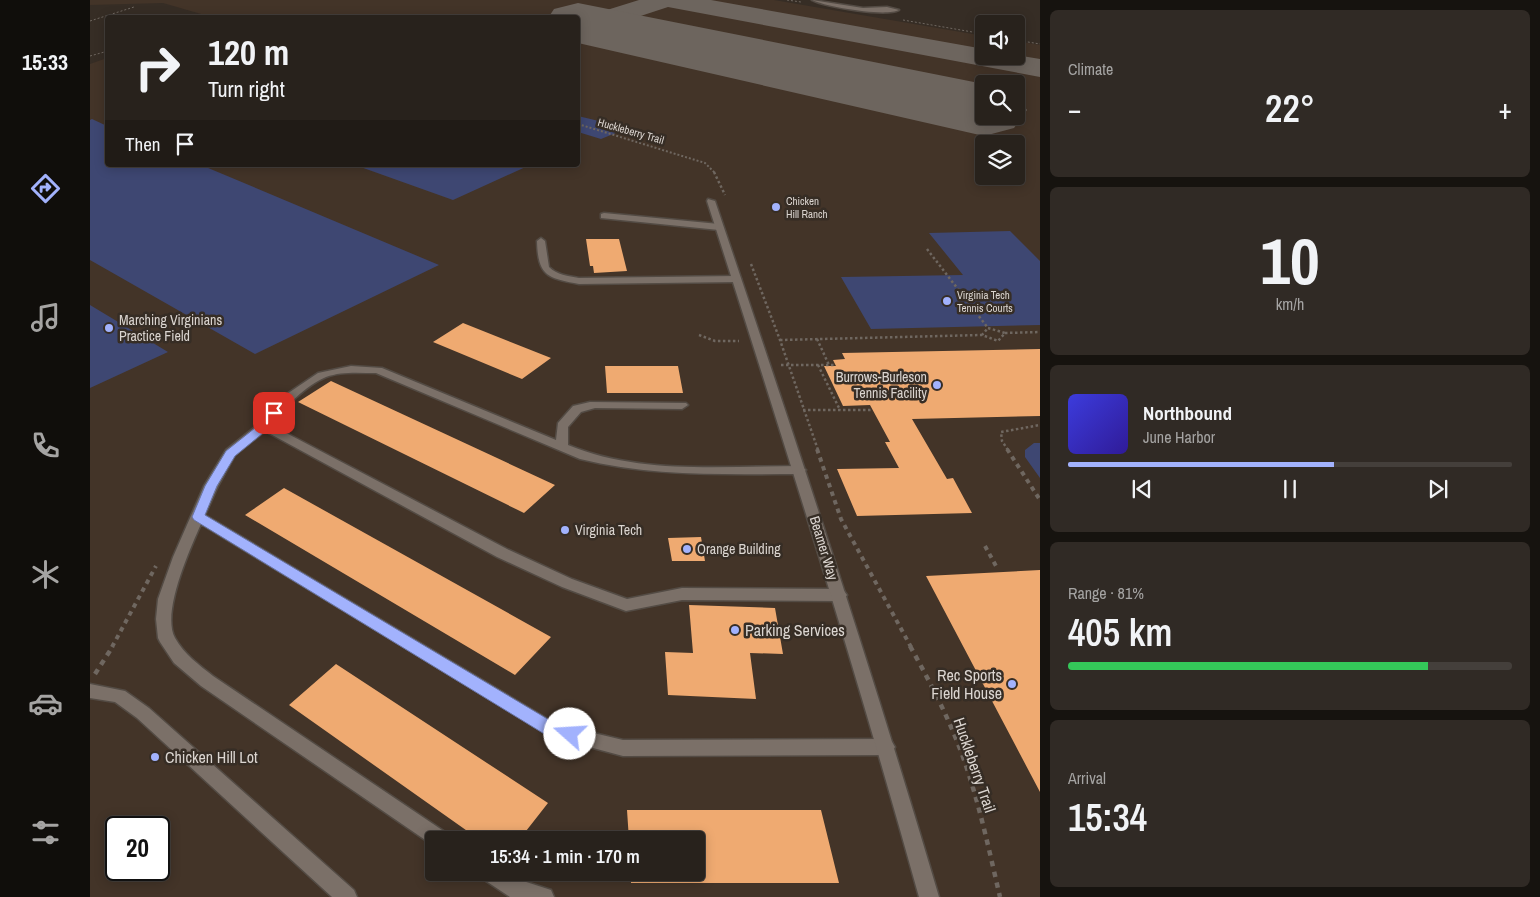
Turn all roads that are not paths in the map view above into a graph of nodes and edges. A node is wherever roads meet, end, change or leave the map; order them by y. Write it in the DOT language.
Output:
graph roads {
  1 [pos="814,0"];
  2 [pos="864,9"];
  3 [pos="711,201"];
  4 [pos="604,216"];
  5 [pos="719,227"];
  6 [pos="541,241"];
  7 [pos="736,279"];
  8 [pos="682,405"];
  9 [pos="264,426"];
  10 [pos="562,446"];
  11 [pos="800,470"];
  12 [pos="198,517"];
  13 [pos="839,595"];
  14 [pos="90,691"];
  15 [pos="886,747"];
  16 [pos="429,831"];
  17 [pos="502,881"];
  18 [pos="348,897"];
  19 [pos="544,897"];
  20 [pos="929,897"];
  1 -- 2 [label="street"];
  2 -- 2 [label="street"];
  3 -- 5 [label="street, Beamer Way"];
  4 -- 5 [label="street"];
  5 -- 7 [label="street, Beamer Way"];
  6 -- 7 [label="street"];
  7 -- 11 [label="street, Beamer Way"];
  8 -- 10 [label="street"];
  9 -- 10 [label="street"];
  9 -- 12 [label="street"];
  9 -- 13 [label="street"];
  10 -- 11 [label="street"];
  11 -- 13 [label="street, Beamer Way"];
  12 -- 15 [label="street"];
  12 -- 16 [label="street"];
  13 -- 15 [label="street, Beamer Way"];
  14 -- 18 [label="street"];
  15 -- 20 [label="street, Beamer Way"];
  17 -- 19 [label="street"];
}
